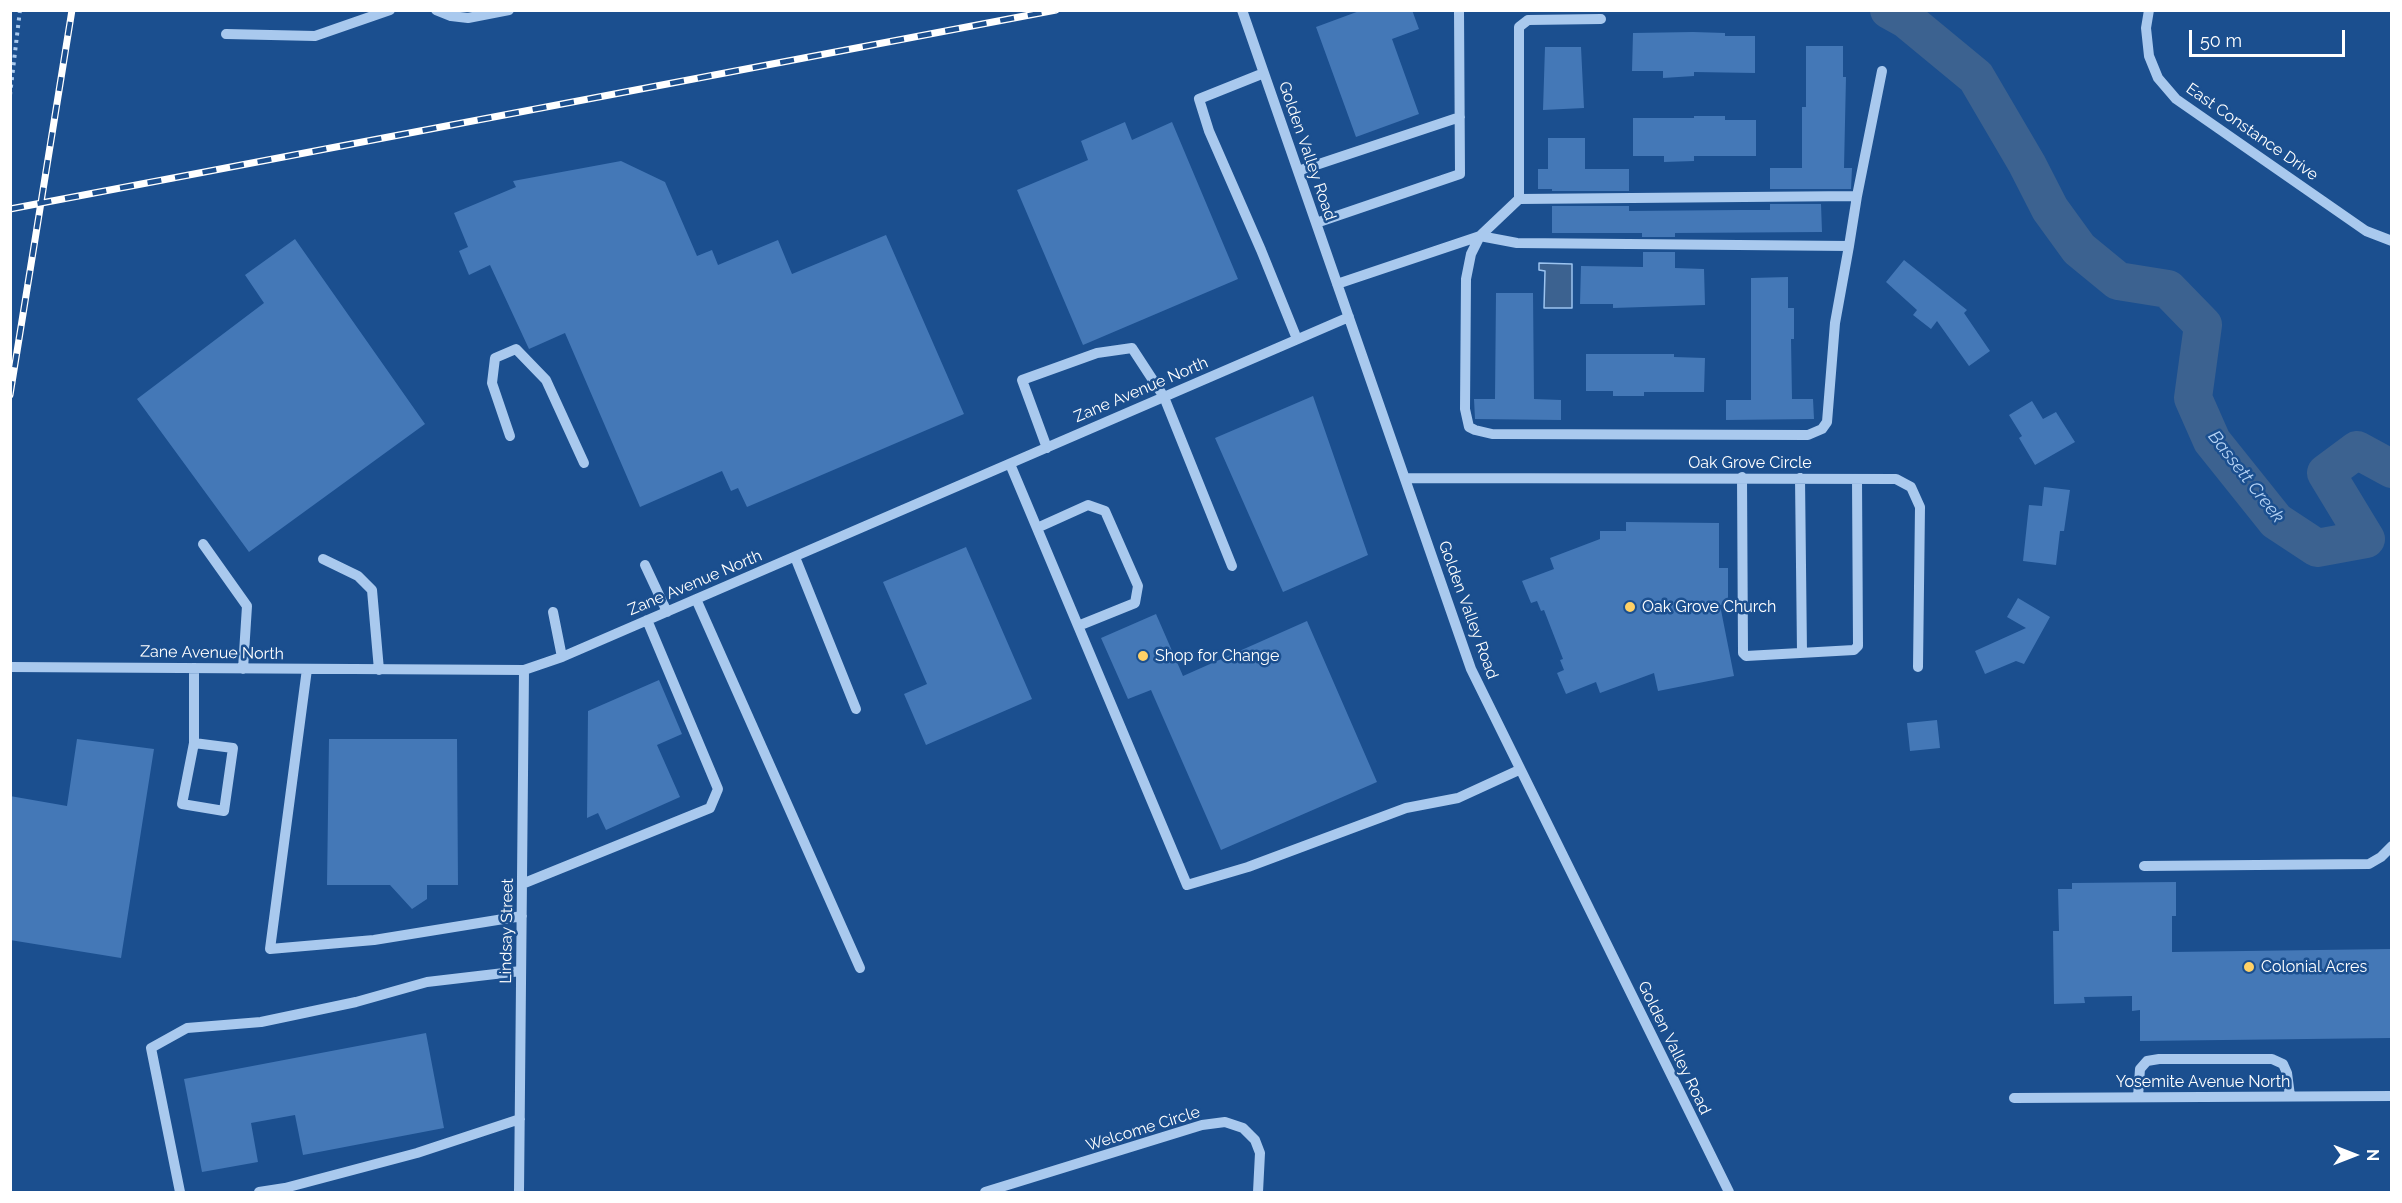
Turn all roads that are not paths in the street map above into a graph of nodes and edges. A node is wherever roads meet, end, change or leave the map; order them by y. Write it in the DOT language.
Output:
graph roads {
  1 [pos="390,10"];
  2 [pos="436,10"];
  3 [pos="509,10"];
  4 [pos="1242,10"];
  5 [pos="1459,10"];
  6 [pos="2149,10"];
  7 [pos="1601,19"];
  8 [pos="226,34"];
  9 [pos="1882,71"];
  10 [pos="1264,73"];
  11 [pos="1460,117"];
  12 [pos="1298,171"];
  13 [pos="1857,196"];
  14 [pos="1519,200"];
  15 [pos="1316,223"];
  16 [pos="1480,236"];
  17 [pos="2391,241"];
  18 [pos="1850,246"];
  19 [pos="1337,284"];
  20 [pos="1349,317"];
  21 [pos="1297,339"];
  22 [pos="1164,397"];
  23 [pos="510,436"];
  24 [pos="1047,448"];
  25 [pos="584,463"];
  26 [pos="1010,464"];
  27 [pos="1742,477"];
  28 [pos="1405,478"];
  29 [pos="1800,478"];
  30 [pos="1857,478"];
  31 [pos="1037,528"];
  32 [pos="203,544"];
  33 [pos="795,557"];
  34 [pos="323,559"];
  35 [pos="645,566"];
  36 [pos="1232,566"];
  37 [pos="696,599"];
  38 [pos="553,612"];
  39 [pos="667,612"];
  40 [pos="647,620"];
  41 [pos="1078,626"];
  42 [pos="1802,653"];
  43 [pos="562,657"];
  44 [pos="10,667"];
  45 [pos="1918,667"];
  46 [pos="194,668"];
  47 [pos="243,669"];
  48 [pos="307,669"];
  49 [pos="379,670"];
  50 [pos="525,670"];
  51 [pos="856,709"];
  52 [pos="194,743"];
  53 [pos="1519,770"];
  54 [pos="2391,846"];
  55 [pos="2144,866"];
  56 [pos="522,884"];
  57 [pos="522,916"];
  58 [pos="860,968"];
  59 [pos="521,971"];
  60 [pos="2290,1096"];
  61 [pos="2391,1096"];
  62 [pos="2138,1097"];
  63 [pos="2014,1098"];
  64 [pos="520,1119"];
  65 [pos="180,1192"];
  66 [pos="259,1192"];
  67 [pos="519,1192"];
  68 [pos="985,1192"];
  69 [pos="1258,1192"];
  70 [pos="1729,1192"];
  1 -- 8 [label="street"];
  2 -- 3 [label="street"];
  4 -- 10 [label="street, Golden Valley Road"];
  5 -- 11 [label="street"];
  6 -- 17 [label="street, East Constance Drive"];
  7 -- 14 [label="street"];
  9 -- 13 [label="street"];
  10 -- 12 [label="street, Golden Valley Road"];
  10 -- 21 [label="street"];
  11 -- 12 [label="street"];
  11 -- 15 [label="street"];
  12 -- 15 [label="street, Golden Valley Road"];
  13 -- 14 [label="street"];
  13 -- 18 [label="street"];
  14 -- 16 [label="street"];
  15 -- 19 [label="street, Golden Valley Road"];
  16 -- 18 [label="street"];
  16 -- 18 [label="street"];
  16 -- 19 [label="street"];
  19 -- 20 [label="street, Golden Valley Road"];
  20 -- 21 [label="street, Zane Avenue North"];
  20 -- 28 [label="street, Golden Valley Road"];
  21 -- 22 [label="street, Zane Avenue North"];
  22 -- 24 [label="street, Zane Avenue North"];
  22 -- 24 [label="street"];
  22 -- 36 [label="street"];
  23 -- 25 [label="street"];
  24 -- 26 [label="street, Zane Avenue North"];
  26 -- 31 [label="street"];
  26 -- 33 [label="street, Zane Avenue North"];
  27 -- 28 [label="street, Oak Grove Circle"];
  27 -- 29 [label="street, Oak Grove Circle"];
  27 -- 42 [label="street"];
  28 -- 53 [label="street, Golden Valley Road"];
  29 -- 30 [label="street, Oak Grove Circle"];
  29 -- 42 [label="street"];
  30 -- 42 [label="street"];
  30 -- 45 [label="street, Oak Grove Circle"];
  31 -- 41 [label="street"];
  31 -- 41 [label="street"];
  32 -- 47 [label="street"];
  33 -- 37 [label="street, Zane Avenue North"];
  33 -- 51 [label="street"];
  34 -- 49 [label="street"];
  35 -- 39 [label="street"];
  37 -- 39 [label="street, Zane Avenue North"];
  37 -- 58 [label="street"];
  38 -- 43 [label="street"];
  39 -- 40 [label="street, Zane Avenue North"];
  40 -- 43 [label="street, Zane Avenue North"];
  40 -- 56 [label="street"];
  41 -- 53 [label="street"];
  43 -- 50 [label="street, Zane Avenue North"];
  44 -- 46 [label="street, Zane Avenue North"];
  46 -- 47 [label="street, Zane Avenue North"];
  46 -- 52 [label="street"];
  47 -- 48 [label="street, Zane Avenue North"];
  48 -- 49 [label="street, Zane Avenue North"];
  48 -- 57 [label="street"];
  49 -- 50 [label="street, Zane Avenue North"];
  50 -- 56 [label="street, Lindsay Street"];
  52 -- 52 [label="street"];
  53 -- 70 [label="street, Golden Valley Road"];
  54 -- 55 [label="street"];
  56 -- 57 [label="street, Lindsay Street"];
  57 -- 59 [label="street, Lindsay Street"];
  59 -- 64 [label="street, Lindsay Street"];
  59 -- 65 [label="street"];
  60 -- 61 [label="street, Yosemite Avenue North"];
  60 -- 62 [label="street, Yosemite Avenue North"];
  60 -- 62 [label="street"];
  62 -- 63 [label="street, Yosemite Avenue North"];
  64 -- 66 [label="street"];
  64 -- 67 [label="street, Lindsay Street"];
  68 -- 69 [label="street, Welcome Circle"];
}
